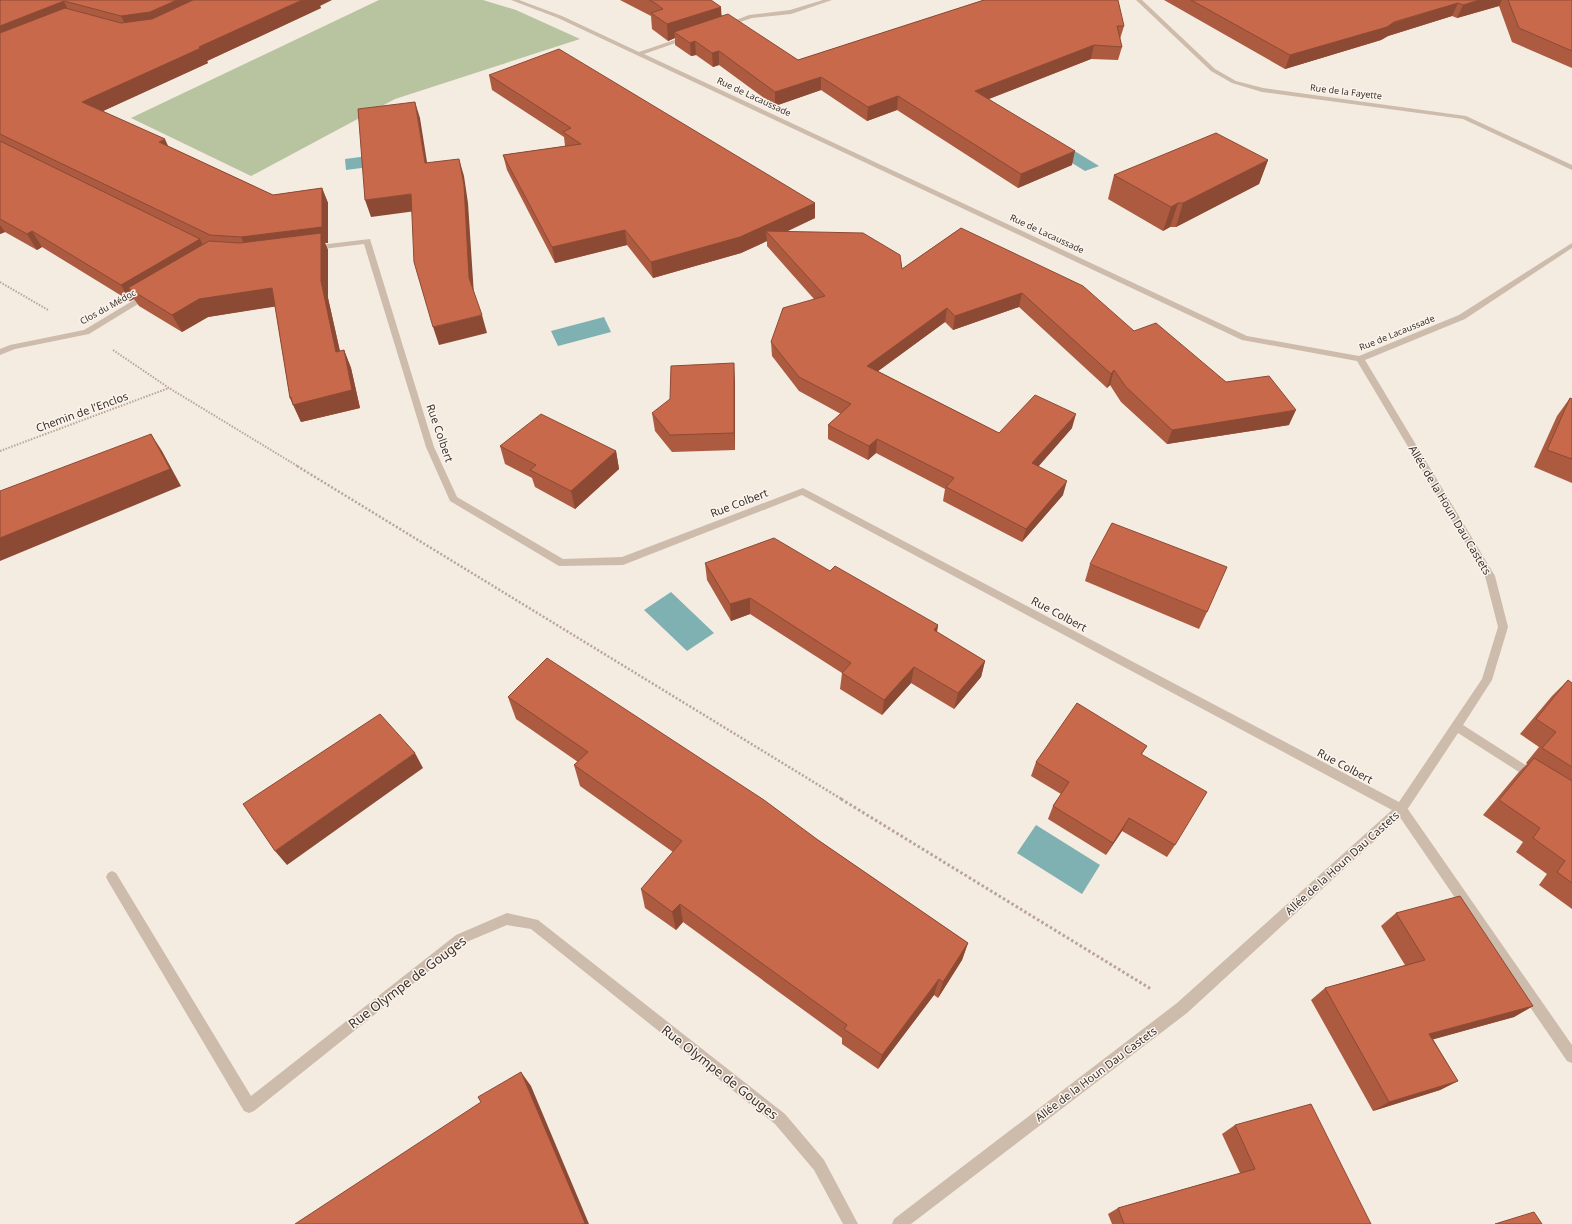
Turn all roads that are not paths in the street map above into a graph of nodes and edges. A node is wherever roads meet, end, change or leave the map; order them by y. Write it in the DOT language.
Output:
graph roads {
  1 [pos="514,0"];
  2 [pos="828,0"];
  3 [pos="1139,0"];
  4 [pos="721,26"];
  5 [pos="691,36"];
  6 [pos="639,54"];
  7 [pos="1572,168"];
  8 [pos="1572,245"];
  9 [pos="307,249"];
  10 [pos="154,291"];
  11 [pos="0,352"];
  12 [pos="1360,359"];
  13 [pos="1457,727"];
  14 [pos="1546,784"];
  15 [pos="1401,809"];
  16 [pos="112,877"];
  17 [pos="1572,1056"];
  18 [pos="851,1224"];
  19 [pos="899,1224"];
  1 -- 6 [label="street, Rue de Lacaussade"];
  2 -- 4 [label="street"];
  3 -- 7 [label="street, Rue de la Fayette"];
  5 -- 6 [label="street"];
  6 -- 12 [label="street, Rue de Lacaussade"];
  8 -- 12 [label="street, Rue de Lacaussade"];
  9 -- 15 [label="street, Rue Colbert"];
  10 -- 11 [label="street, Clos du Médoc"];
  12 -- 13 [label="street, Allée de la Houn Dau Castets"];
  13 -- 14 [label="street"];
  13 -- 15 [label="street, Allée de la Houn Dau Castets"];
  15 -- 17 [label="street"];
  15 -- 19 [label="street, Allée de la Houn Dau Castets"];
  16 -- 18 [label="street, Rue Olympe de Gouges"];
}
